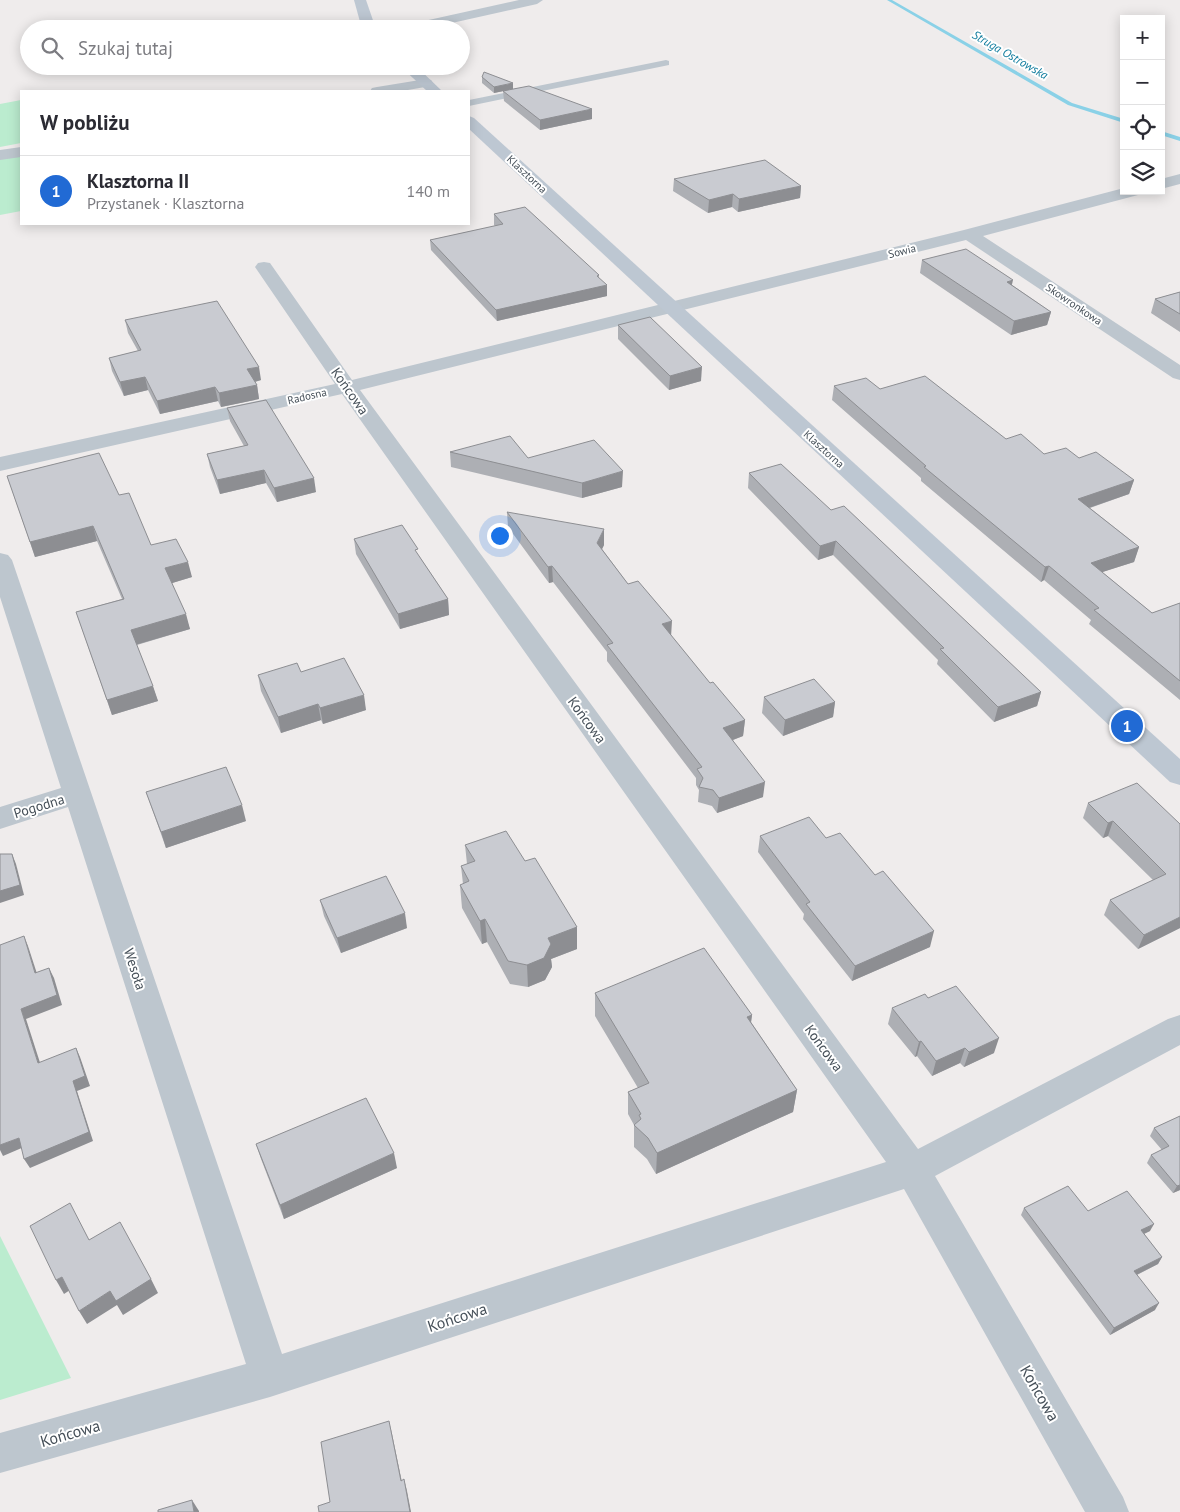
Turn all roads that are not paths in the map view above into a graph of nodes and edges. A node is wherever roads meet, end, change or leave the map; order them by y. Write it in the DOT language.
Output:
graph roads {
  1 [pos="360,0"];
  2 [pos="537,0"];
  3 [pos="366,20"];
  4 [pos="447,20"];
  5 [pos="666,63"];
  6 [pos="417,75"];
  7 [pos="430,87"];
  8 [pos="390,90"];
  9 [pos="470,103"];
  10 [pos="470,122"];
  11 [pos="20,152"];
  12 [pos="0,155"];
  13 [pos="1180,179"];
  14 [pos="1165,183"];
  15 [pos="1120,194"];
  16 [pos="969,234"];
  17 [pos="264,267"];
  18 [pos="670,308"];
  19 [pos="1180,374"];
  20 [pos="347,387"];
  21 [pos="0,464"];
  22 [pos="0,560"];
  23 [pos="1180,775"];
  24 [pos="77,794"];
  25 [pos="0,818"];
  26 [pos="1180,1029"];
  27 [pos="912,1170"];
  28 [pos="270,1377"];
  29 [pos="0,1453"];
  30 [pos="1108,1512"];
  1 -- 3 [label="street"];
  2 -- 4 [label="street"];
  5 -- 9 [label="lane"];
  6 -- 7 [label="street"];
  7 -- 8 [label="street"];
  10 -- 18 [label="street, Klasztorna"];
  11 -- 12 [label="street"];
  13 -- 14 [label="street"];
  15 -- 16 [label="street, Sowia"];
  16 -- 18 [label="street, Sowia"];
  16 -- 19 [label="street, Skowronkowa"];
  17 -- 20 [label="street, Końcowa"];
  18 -- 20 [label="street, Radosna"];
  18 -- 23 [label="street, Klasztorna"];
  20 -- 21 [label="street, Radosna"];
  20 -- 27 [label="street, Końcowa"];
  22 -- 24 [label="street, Wesoła"];
  24 -- 25 [label="street, Pogodna"];
  24 -- 28 [label="street, Wesoła"];
  26 -- 27 [label="street"];
  27 -- 28 [label="street, Końcowa"];
  27 -- 30 [label="street, Końcowa"];
  28 -- 29 [label="street, Końcowa"];
}
